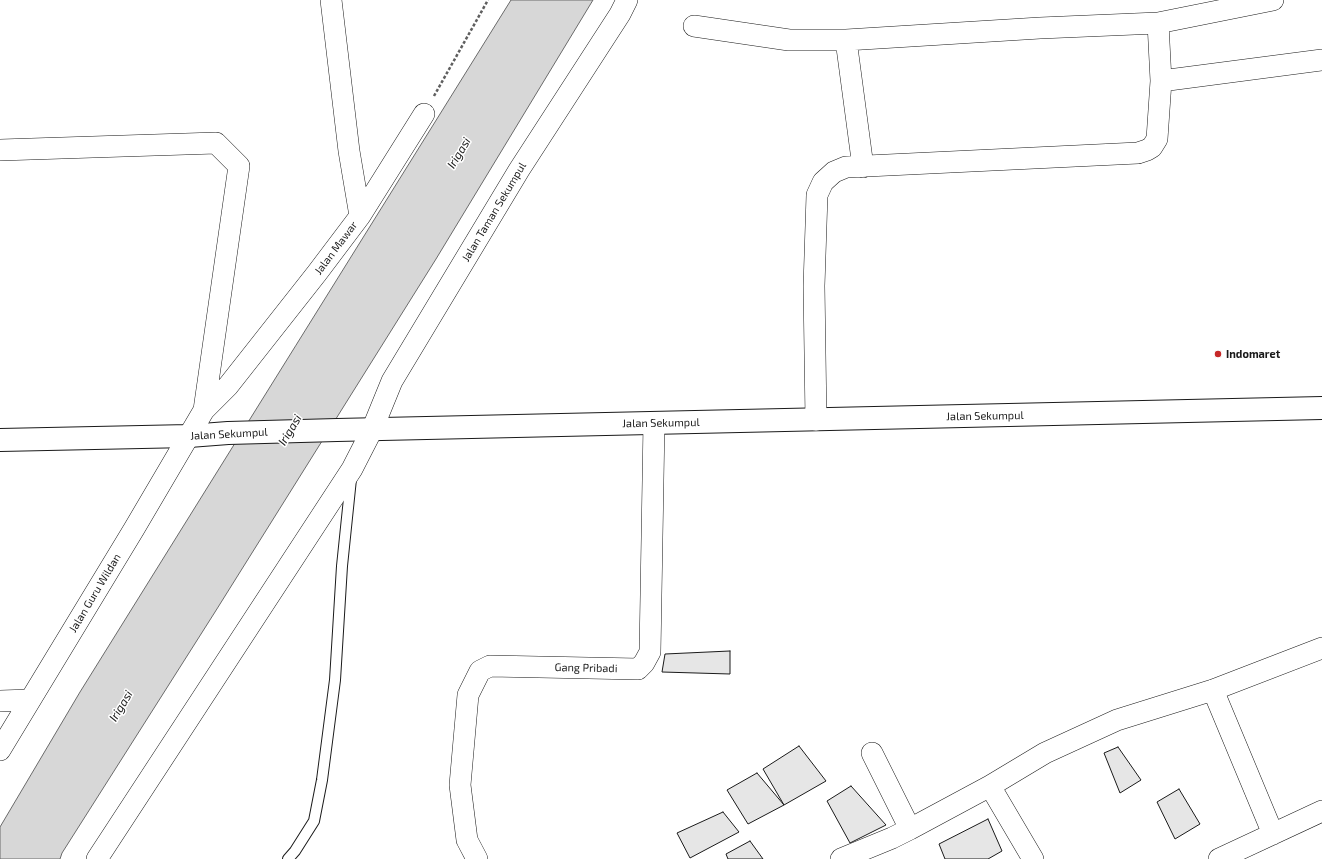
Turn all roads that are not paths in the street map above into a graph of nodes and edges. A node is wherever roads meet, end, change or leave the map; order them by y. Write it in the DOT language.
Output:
graph roads {
  1 [pos="331,0"];
  2 [pos="627,0"];
  3 [pos="1273,0"];
  4 [pos="1158,23"];
  5 [pos="694,26"];
  6 [pos="846,40"];
  7 [pos="1322,60"];
  8 [pos="1161,81"];
  9 [pos="424,114"];
  10 [pos="0,150"];
  11 [pos="863,166"];
  12 [pos="360,216"];
  13 [pos="1322,408"];
  14 [pos="204,410"];
  15 [pos="816,420"];
  16 [pos="654,423"];
  17 [pos="372,430"];
  18 [pos="190,436"];
  19 [pos="0,440"];
  20 [pos="352,469"];
  21 [pos="1322,648"];
  22 [pos="1213,690"];
  23 [pos="30,700"];
  24 [pos="0,701"];
  25 [pos="0,750"];
  26 [pos="872,753"];
  27 [pos="990,786"];
  28 [pos="1322,811"];
  29 [pos="910,829"];
  30 [pos="1273,834"];
  31 [pos="97,859"];
  32 [pos="288,859"];
  33 [pos="477,859"];
  34 [pos="841,859"];
  35 [pos="1033,859"];
  36 [pos="1219,859"];
  1 -- 12 [label="street, Jalan Mawar"];
  2 -- 17 [label="street, Jalan Taman Sekumpul"];
  3 -- 4 [label="street"];
  4 -- 6 [label="street"];
  4 -- 8 [label="street"];
  5 -- 6 [label="street"];
  6 -- 11 [label="street"];
  7 -- 8 [label="street"];
  8 -- 11 [label="street"];
  9 -- 12 [label="street"];
  10 -- 14 [label="street"];
  11 -- 15 [label="street"];
  12 -- 14 [label="street, Jalan Mawar"];
  13 -- 15 [label="main road, Jalan Sekumpul"];
  14 -- 18 [label="street, Jalan Guru Wildan"];
  15 -- 16 [label="main road, Jalan Sekumpul"];
  16 -- 17 [label="main road, Jalan Sekumpul"];
  16 -- 33 [label="street, Gang Pribadi"];
  17 -- 18 [label="main road, Jalan Sekumpul"];
  17 -- 20 [label="street, Jalan Taman Sekumpul"];
  18 -- 19 [label="main road, Jalan Sekumpul"];
  18 -- 23 [label="street, Jalan Guru Wildan"];
  20 -- 31 [label="street, Jalan Taman Sekumpul"];
  20 -- 32 [label="lane"];
  21 -- 22 [label="street"];
  22 -- 27 [label="street"];
  22 -- 30 [label="street"];
  23 -- 24 [label="street"];
  23 -- 25 [label="street, Jalan Guru Wildan"];
  26 -- 29 [label="street"];
  27 -- 29 [label="street"];
  27 -- 35 [label="street"];
  28 -- 30 [label="street"];
  29 -- 34 [label="street"];
  30 -- 36 [label="street"];
}
